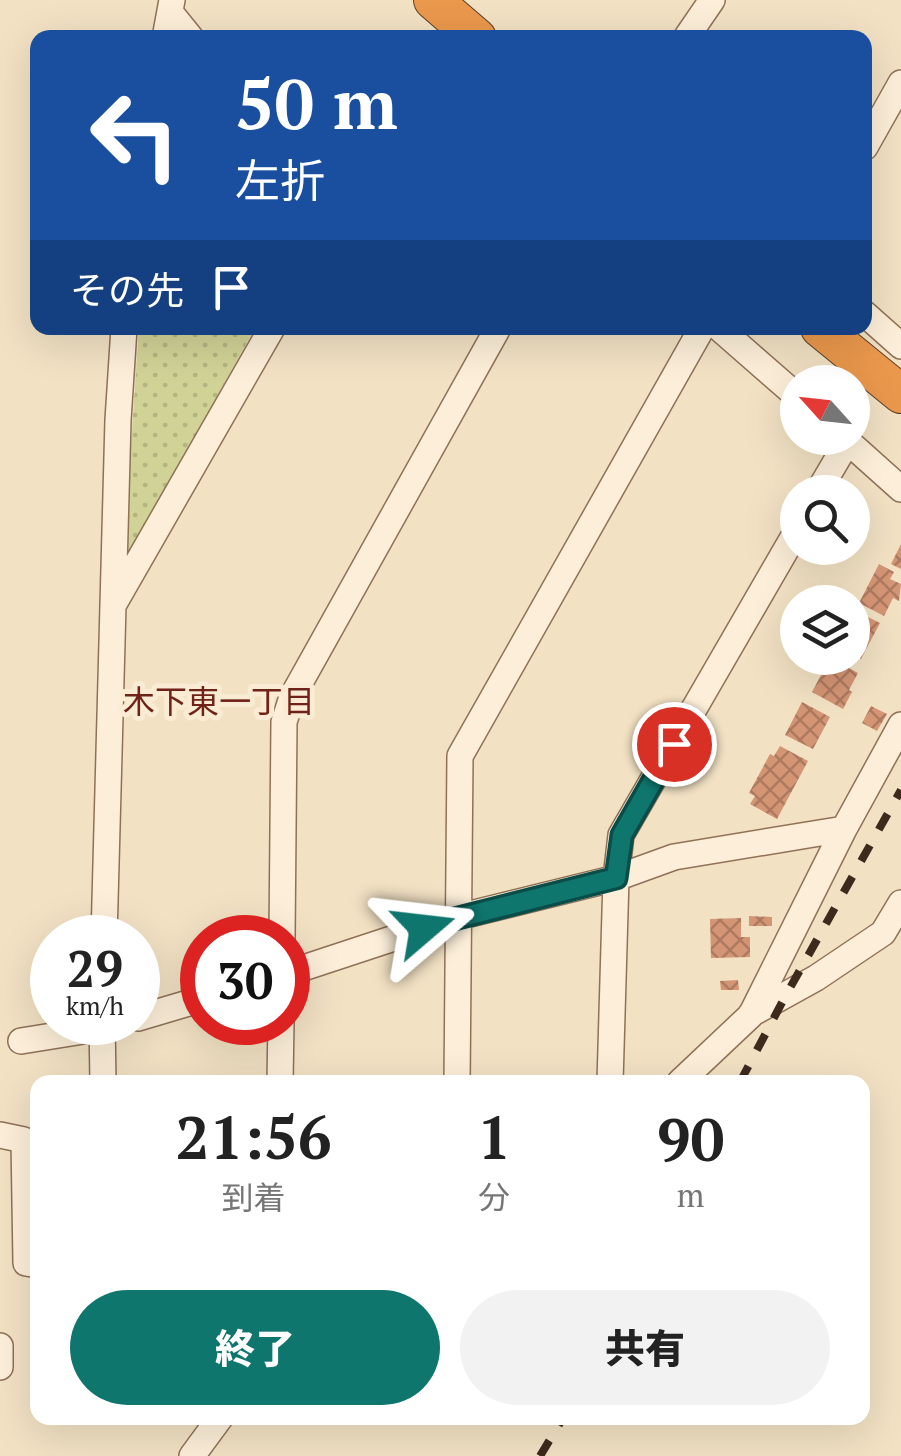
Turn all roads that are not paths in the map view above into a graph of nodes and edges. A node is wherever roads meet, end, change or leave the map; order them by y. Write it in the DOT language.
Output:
graph roads {
  1 [pos="432,0"];
  2 [pos="712,0"];
  3 [pos="468,30"];
  4 [pos="691,30"];
  5 [pos="901,83"];
  6 [pos="872,135"];
  7 [pos="872,320"];
  8 [pos="124,335"];
  9 [pos="268,335"];
  10 [pos="698,335"];
  11 [pos="727,335"];
  12 [pos="829,335"];
  13 [pos="493,336"];
  14 [pos="901,346"];
  15 [pos="780,381"];
  16 [pos="895,389"];
  17 [pos="864,455"];
  18 [pos="901,488"];
  19 [pos="780,560"];
  20 [pos="113,606"];
  21 [pos="901,725"];
  22 [pos="844,829"];
  23 [pos="616,878"];
  24 [pos="901,903"];
  25 [pos="105,915"];
  26 [pos="282,915"];
  27 [pos="458,918"];
  28 [pos="310,966"];
  29 [pos="751,1014"];
  30 [pos="30,1039"];
  31 [pos="20,1041"];
  32 [pos="106,1045"];
  33 [pos="281,1045"];
  34 [pos="104,1075"];
  35 [pos="280,1075"];
  36 [pos="457,1075"];
  37 [pos="610,1075"];
  38 [pos="687,1075"];
  39 [pos="0,1135"];
  40 [pos="30,1263"];
  41 [pos="0,1346"];
  42 [pos="0,1367"];
  43 [pos="215,1425"];
  44 [pos="192,1456"];
  1 -- 3 [label="highway"];
  2 -- 4 [label="street"];
  5 -- 6 [label="street"];
  7 -- 14 [label="street"];
  8 -- 20 [label="street"];
  9 -- 20 [label="street"];
  10 -- 27 [label="street"];
  11 -- 15 [label="street"];
  12 -- 16 [label="highway"];
  13 -- 26 [label="street"];
  17 -- 18 [label="street"];
  19 -- 23 [label="street"];
  20 -- 25 [label="street"];
  21 -- 22 [label="street"];
  22 -- 23 [label="street"];
  22 -- 29 [label="street"];
  23 -- 27 [label="street"];
  23 -- 37 [label="street"];
  24 -- 29 [label="street"];
  27 -- 28 [label="street"];
  27 -- 36 [label="street"];
  29 -- 38 [label="street"];
  30 -- 31 [label="street"];
  32 -- 34 [label="street"];
  33 -- 35 [label="street"];
  39 -- 40 [label="street"];
  41 -- 42 [label="street"];
  43 -- 44 [label="street"];
}
